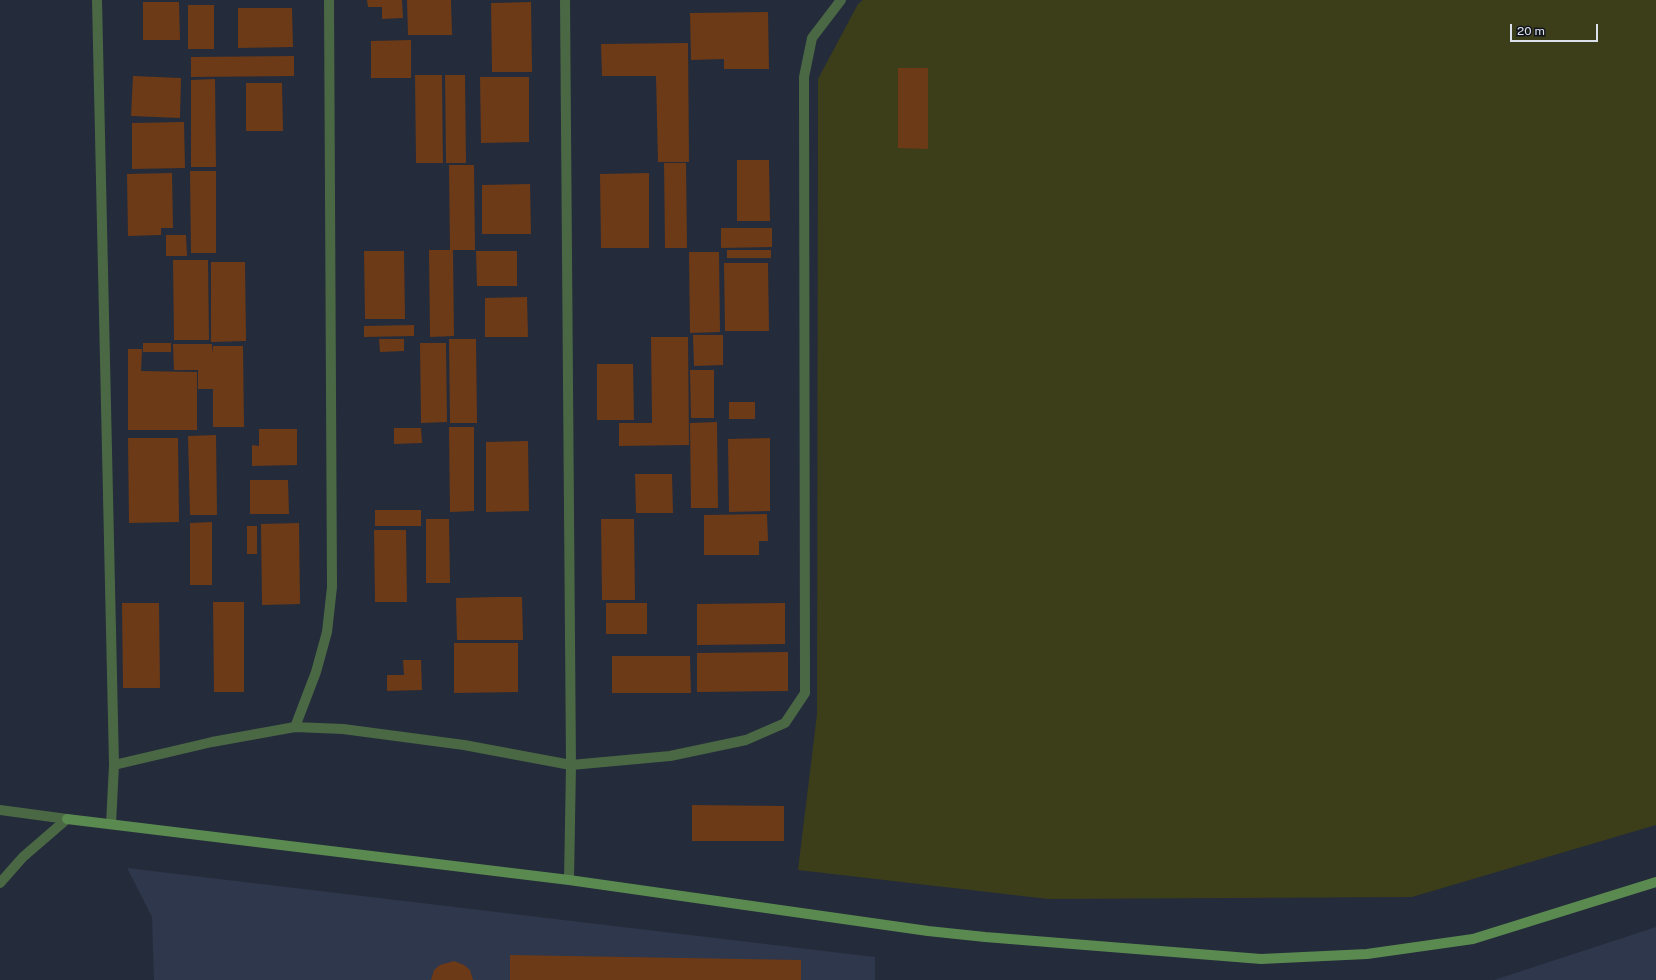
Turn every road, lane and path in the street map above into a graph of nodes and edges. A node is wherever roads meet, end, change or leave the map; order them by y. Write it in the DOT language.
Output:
graph roads {
  1 [pos="97,0"];
  2 [pos="329,0"];
  3 [pos="565,0"];
  4 [pos="841,0"];
  5 [pos="295,727"];
  6 [pos="114,765"];
  7 [pos="571,765"];
  8 [pos="0,810"];
  9 [pos="67,819"];
  10 [pos="111,824"];
  11 [pos="569,880"];
  12 [pos="1656,882"];
  13 [pos="0,883"];
  1 -- 6 [label="street"];
  2 -- 5 [label="street"];
  3 -- 7 [label="street"];
  4 -- 7 [label="street"];
  5 -- 6 [label="street"];
  5 -- 7 [label="street"];
  6 -- 10 [label="street"];
  7 -- 11 [label="street"];
  8 -- 9 [label="street"];
  9 -- 10 [label="street"];
  9 -- 13 [label="street"];
  10 -- 11 [label="street"];
  11 -- 12 [label="street"];
}
